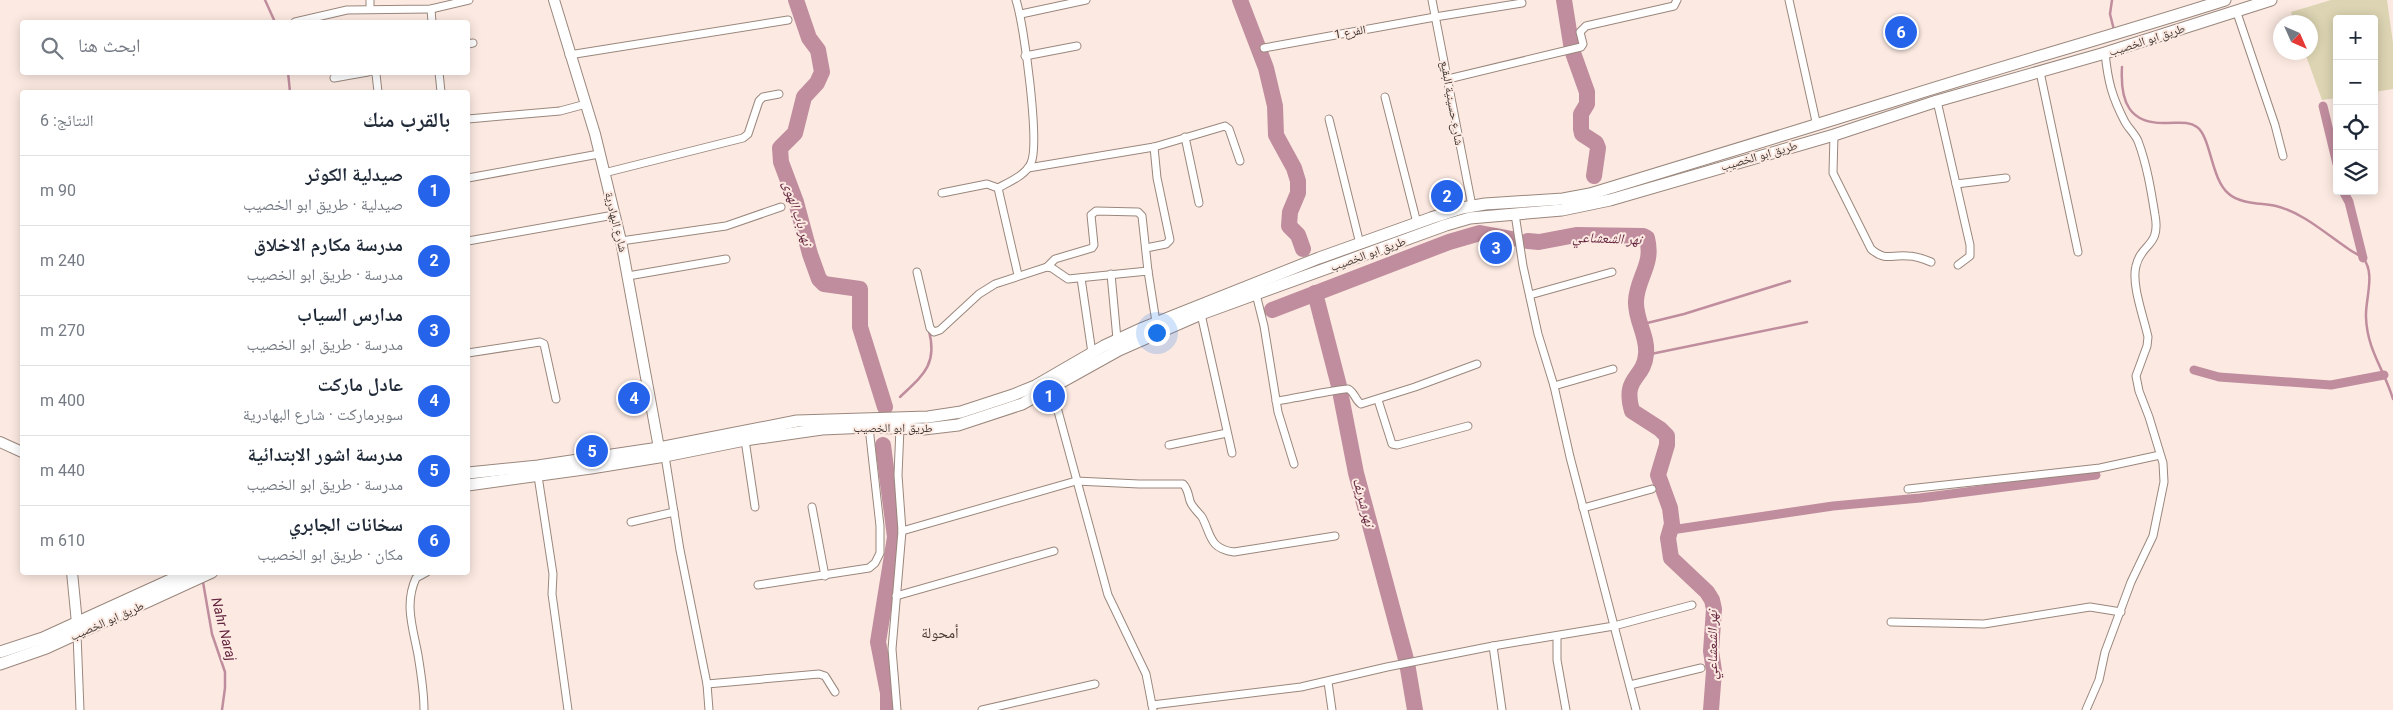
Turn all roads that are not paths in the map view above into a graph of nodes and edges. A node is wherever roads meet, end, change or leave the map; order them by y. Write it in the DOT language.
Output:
graph roads {
  1 [pos="469,0"];
  2 [pos="554,0"];
  3 [pos="1016,0"];
  4 [pos="1086,0"];
  5 [pos="1432,0"];
  6 [pos="1677,0"];
  7 [pos="1789,0"];
  8 [pos="2225,0"];
  9 [pos="2271,0"];
  10 [pos="370,4"];
  11 [pos="1522,4"];
  12 [pos="431,8"];
  13 [pos="2236,10"];
  14 [pos="1021,14"];
  15 [pos="1436,17"];
  16 [pos="304,20"];
  17 [pos="432,20"];
  18 [pos="788,20"];
  19 [pos="1077,46"];
  20 [pos="1264,48"];
  21 [pos="2105,53"];
  22 [pos="569,55"];
  23 [pos="1025,56"];
  24 [pos="2040,72"];
  25 [pos="351,75"];
  26 [pos="376,75"];
  27 [pos="439,75"];
  28 [pos="334,78"];
  29 [pos="1448,79"];
  30 [pos="378,90"];
  31 [pos="441,90"];
  32 [pos="779,94"];
  33 [pos="1385,97"];
  34 [pos="1937,100"];
  35 [pos="586,104"];
  36 [pos="470,119"];
  37 [pos="1329,119"];
  38 [pos="1817,126"];
  39 [pos="1834,134"];
  40 [pos="1186,137"];
  41 [pos="1154,147"];
  42 [pos="599,154"];
  43 [pos="2283,156"];
  44 [pos="1240,161"];
  45 [pos="1028,168"];
  46 [pos="1663,170"];
  47 [pos="604,173"];
  48 [pos="470,178"];
  49 [pos="2006,178"];
  50 [pos="1667,183"];
  51 [pos="1956,184"];
  52 [pos="998,188"];
  53 [pos="942,193"];
  54 [pos="1199,203"];
  55 [pos="1472,206"];
  56 [pos="781,207"];
  57 [pos="1514,214"];
  58 [pos="614,215"];
  59 [pos="1417,223"];
  60 [pos="470,241"];
  61 [pos="621,241"];
  62 [pos="1360,244"];
  63 [pos="1146,248"];
  64 [pos="2078,252"];
  65 [pos="726,259"];
  66 [pos="1931,262"];
  67 [pos="1958,265"];
  68 [pos="1047,267"];
  69 [pos="1148,271"];
  70 [pos="917,272"];
  71 [pos="1612,272"];
  72 [pos="1111,274"];
  73 [pos="1018,275"];
  74 [pos="628,276"];
  75 [pos="1081,278"];
  76 [pos="1256,294"];
  77 [pos="1530,294"];
  78 [pos="1202,314"];
  79 [pos="1156,322"];
  80 [pos="1117,339"];
  81 [pos="470,353"];
  82 [pos="1092,353"];
  83 [pos="1476,364"];
  84 [pos="1613,368"];
  85 [pos="1554,386"];
  86 [pos="1052,389"];
  87 [pos="556,398"];
  88 [pos="1378,400"];
  89 [pos="1276,401"];
  90 [pos="1003,405"];
  91 [pos="1468,426"];
  92 [pos="869,427"];
  93 [pos="900,428"];
  94 [pos="1227,433"];
  95 [pos="745,440"];
  96 [pos="0,442"];
  97 [pos="1169,445"];
  98 [pos="20,451"];
  99 [pos="662,452"];
  100 [pos="1232,453"];
  101 [pos="2160,455"];
  102 [pos="1294,464"];
  103 [pos="470,473"];
  104 [pos="538,476"];
  105 [pos="1076,481"];
  106 [pos="470,485"];
  107 [pos="1652,489"];
  108 [pos="1908,489"];
  109 [pos="755,507"];
  110 [pos="812,507"];
  111 [pos="1583,508"];
  112 [pos="674,512"];
  113 [pos="631,522"];
  114 [pos="902,531"];
  115 [pos="1335,536"];
  116 [pos="1054,551"];
  117 [pos="72,575"];
  118 [pos="182,575"];
  119 [pos="205,575"];
  120 [pos="422,575"];
  121 [pos="825,576"];
  122 [pos="758,585"];
  123 [pos="896,596"];
  124 [pos="1692,605"];
  125 [pos="2121,612"];
  126 [pos="1891,622"];
  127 [pos="1614,626"];
  128 [pos="77,629"];
  129 [pos="1557,636"];
  130 [pos="1493,646"];
  131 [pos="0,652"];
  132 [pos="0,664"];
  133 [pos="1701,668"];
  134 [pos="1328,682"];
  135 [pos="707,684"];
  136 [pos="1095,684"];
  137 [pos="1630,685"];
  138 [pos="835,692"];
  139 [pos="1153,708"];
  140 [pos="80,710"];
  141 [pos="424,710"];
  142 [pos="568,710"];
  143 [pos="709,710"];
  144 [pos="898,710"];
  145 [pos="982,710"];
  146 [pos="1332,710"];
  147 [pos="1502,710"];
  148 [pos="1566,710"];
  149 [pos="1636,710"];
  150 [pos="2086,710"];
  1 -- 12 [label="street"];
  2 -- 22 [label="main road, شارع البهادرية"];
  3 -- 14 [label="street"];
  4 -- 14 [label="street"];
  5 -- 15 [label="street, شارع حسينية البقيع"];
  6 -- 29 [label="street"];
  7 -- 38 [label="street"];
  8 -- 38 [label="main road, طريق ابو الخصيب"];
  9 -- 13 [label="main road, طريق ابو الخصيب"];
  10 -- 12 [label="street"];
  10 -- 16 [label="street"];
  11 -- 15 [label="street, الفرع 1"];
  12 -- 17 [label="street"];
  13 -- 21 [label="main road, طريق ابو الخصيب"];
  13 -- 43 [label="street"];
  14 -- 23 [label="street"];
  15 -- 20 [label="street, الفرع 1"];
  15 -- 29 [label="street, شارع حسينية البقيع"];
  18 -- 22 [label="street"];
  19 -- 23 [label="street"];
  21 -- 24 [label="main road, طريق ابو الخصيب"];
  21 -- 101 [label="street"];
  22 -- 35 [label="main road, شارع البهادرية"];
  23 -- 45 [label="street"];
  24 -- 34 [label="main road, طريق ابو الخصيب"];
  24 -- 64 [label="street"];
  25 -- 28 [label="street"];
  26 -- 30 [label="street"];
  27 -- 31 [label="street"];
  29 -- 55 [label="street, شارع حسينية البقيع"];
  32 -- 47 [label="street"];
  33 -- 59 [label="street"];
  34 -- 39 [label="main road, طريق ابو الخصيب"];
  34 -- 51 [label="street"];
  35 -- 36 [label="street"];
  35 -- 42 [label="main road, شارع البهادرية"];
  37 -- 62 [label="street"];
  38 -- 46 [label="main road, طريق ابو الخصيب"];
  39 -- 50 [label="main road, طريق ابو الخصيب"];
  39 -- 66 [label="street"];
  40 -- 41 [label="street"];
  40 -- 44 [label="street"];
  40 -- 54 [label="street"];
  41 -- 45 [label="street"];
  41 -- 63 [label="street"];
  42 -- 47 [label="main road, شارع البهادرية"];
  42 -- 48 [label="street"];
  45 -- 52 [label="street"];
  46 -- 50 [label="main road"];
  46 -- 55 [label="main road, طريق ابو الخصيب"];
  47 -- 58 [label="main road, شارع البهادرية"];
  49 -- 51 [label="street"];
  50 -- 57 [label="main road, طريق ابو الخصيب"];
  51 -- 67 [label="street"];
  52 -- 53 [label="street"];
  52 -- 73 [label="street"];
  55 -- 59 [label="main road, طريق ابو الخصيب"];
  56 -- 61 [label="street"];
  57 -- 76 [label="main road, طريق ابو الخصيب"];
  57 -- 77 [label="street"];
  58 -- 60 [label="street"];
  58 -- 61 [label="main road, شارع البهادرية"];
  59 -- 62 [label="main road, طريق ابو الخصيب"];
  61 -- 74 [label="main road, شارع البهادرية"];
  62 -- 79 [label="main road, طريق ابو الخصيب"];
  63 -- 68 [label="street"];
  63 -- 69 [label="street"];
  65 -- 74 [label="street"];
  68 -- 73 [label="street"];
  68 -- 75 [label="street"];
  69 -- 72 [label="street"];
  69 -- 79 [label="street"];
  70 -- 73 [label="street"];
  71 -- 77 [label="street"];
  72 -- 75 [label="street"];
  72 -- 80 [label="street"];
  74 -- 99 [label="main road, شارع البهادرية"];
  75 -- 82 [label="street"];
  76 -- 78 [label="main road, طريق ابو الخصيب"];
  76 -- 89 [label="street"];
  77 -- 85 [label="street"];
  78 -- 86 [label="main road, طريق ابو الخصيب"];
  78 -- 94 [label="street"];
  79 -- 80 [label="main road, طريق ابو الخصيب"];
  80 -- 82 [label="main road, طريق ابو الخصيب"];
  81 -- 87 [label="street"];
  82 -- 90 [label="main road, طريق ابو الخصيب"];
  83 -- 88 [label="street"];
  84 -- 85 [label="street"];
  85 -- 111 [label="street"];
  86 -- 90 [label="main road, طريق ابو الخصيب"];
  86 -- 105 [label="street"];
  88 -- 89 [label="street"];
  88 -- 91 [label="street"];
  89 -- 102 [label="street"];
  90 -- 93 [label="main road, طريق ابو الخصيب"];
  90 -- 99 [label="main road, طريق ابو الخصيب"];
  92 -- 93 [label="main road, طريق ابو الخصيب"];
  92 -- 95 [label="main road, طريق ابو الخصيب"];
  92 -- 121 [label="street"];
  93 -- 114 [label="street"];
  94 -- 97 [label="street"];
  94 -- 100 [label="street"];
  95 -- 99 [label="main road, طريق ابو الخصيب"];
  95 -- 109 [label="street"];
  96 -- 98 [label="main road"];
  99 -- 103 [label="main road, طريق ابو الخصيب"];
  99 -- 104 [label="main road, طريق ابو الخصيب"];
  99 -- 112 [label="street"];
  101 -- 108 [label="street"];
  101 -- 125 [label="street"];
  104 -- 106 [label="main road, طريق ابو الخصيب"];
  104 -- 142 [label="street"];
  105 -- 114 [label="street"];
  105 -- 115 [label="street"];
  105 -- 139 [label="street"];
  107 -- 111 [label="street"];
  110 -- 121 [label="street"];
  111 -- 127 [label="street"];
  112 -- 113 [label="street"];
  112 -- 135 [label="street"];
  114 -- 123 [label="street"];
  116 -- 123 [label="street"];
  117 -- 128 [label="main road"];
  118 -- 128 [label="main road, طريق ابو الخصيب"];
  119 -- 128 [label="main road, طريق ابو الخصيب"];
  120 -- 141 [label="street"];
  121 -- 122 [label="street"];
  123 -- 144 [label="street"];
  124 -- 127 [label="street"];
  125 -- 126 [label="street"];
  125 -- 150 [label="street"];
  127 -- 129 [label="street"];
  127 -- 137 [label="street"];
  128 -- 131 [label="main road, طريق ابو الخصيب"];
  128 -- 132 [label="main road, طريق ابو الخصيب"];
  128 -- 140 [label="street"];
  129 -- 130 [label="street"];
  129 -- 148 [label="street"];
  130 -- 134 [label="street"];
  130 -- 147 [label="street"];
  133 -- 137 [label="street"];
  134 -- 139 [label="street"];
  134 -- 146 [label="street"];
  135 -- 138 [label="street"];
  135 -- 143 [label="street"];
  136 -- 145 [label="street"];
  137 -- 149 [label="street"];
}
